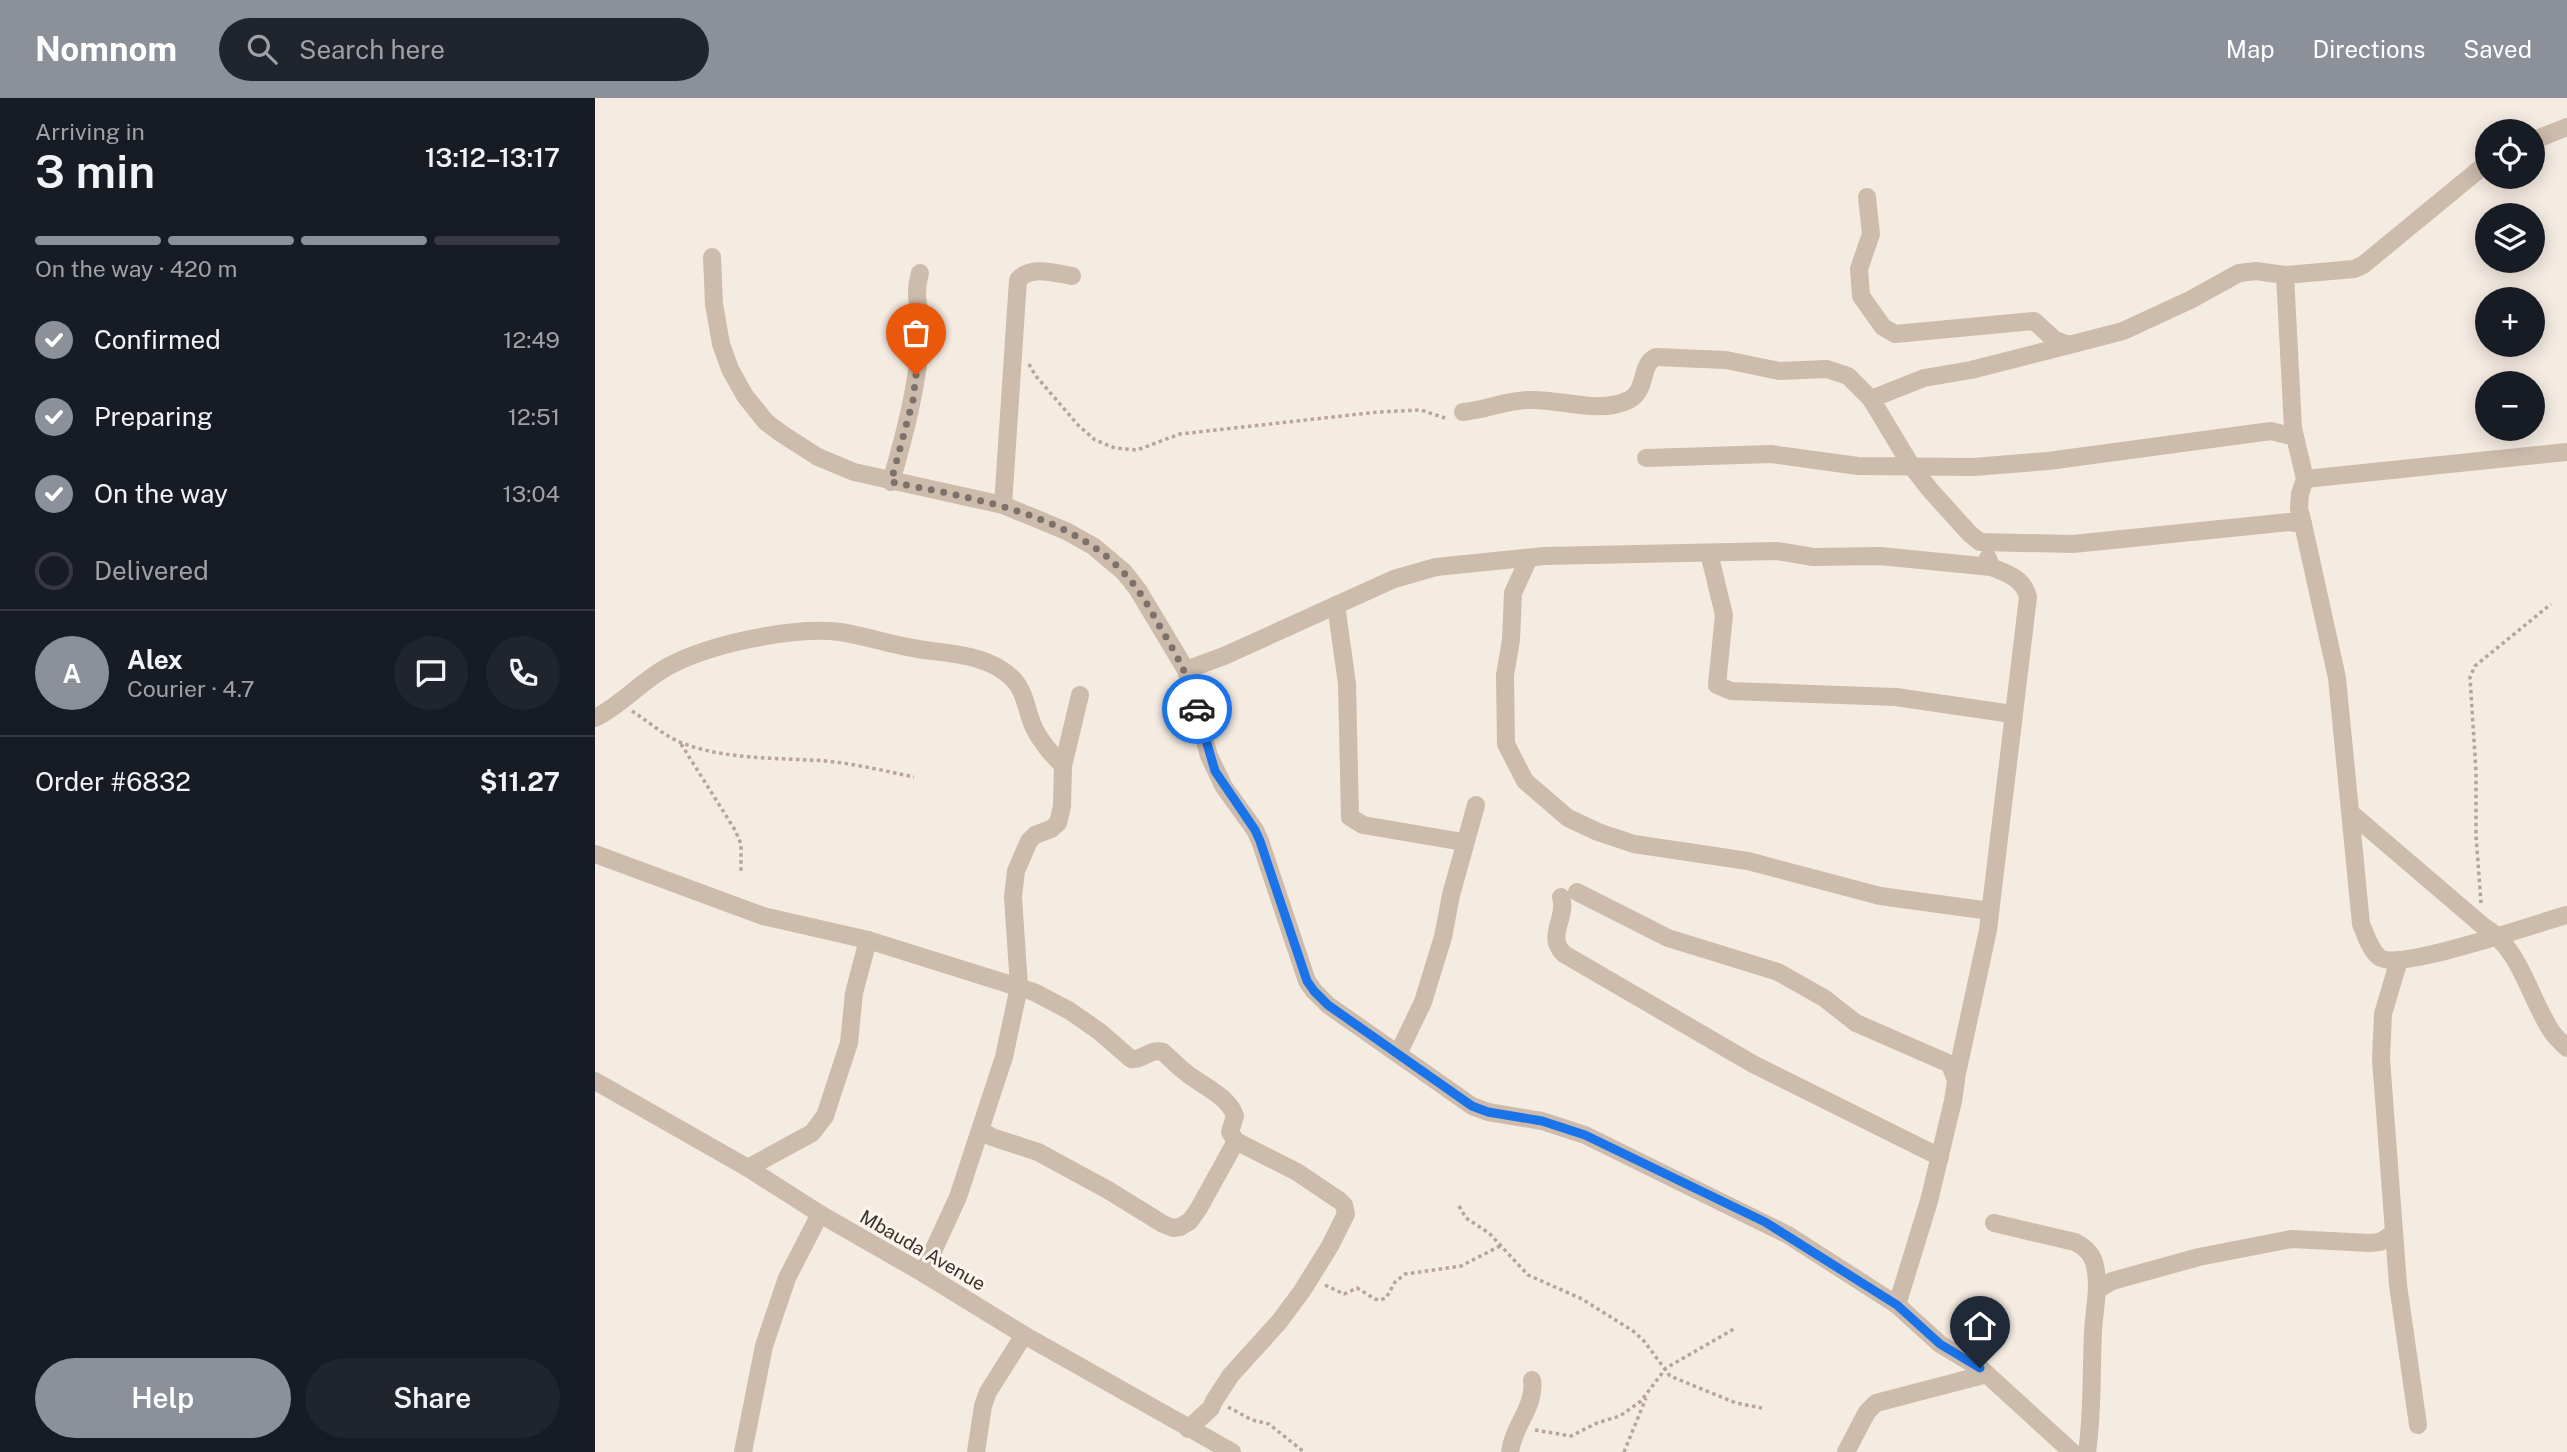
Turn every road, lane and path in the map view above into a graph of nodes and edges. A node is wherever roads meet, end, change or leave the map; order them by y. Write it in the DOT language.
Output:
graph roads {
  1 [pos="2567,127"];
  2 [pos="2545,136"];
  3 [pos="2475,173"];
  4 [pos="1867,197"];
  5 [pos="712,257"];
  6 [pos="920,273"];
  7 [pos="2285,275"];
  8 [pos="1072,276"];
  9 [pos="2069,345"];
  10 [pos="1014,352"];
  11 [pos="1871,399"];
  12 [pos="1464,412"];
  13 [pos="1445,418"];
  14 [pos="2295,437"];
  15 [pos="2567,452"];
  16 [pos="1646,457"];
  17 [pos="1912,467"];
  18 [pos="2305,478"];
  19 [pos="891,482"];
  20 [pos="1003,505"];
  21 [pos="2303,524"];
  22 [pos="1980,542"];
  23 [pos="1709,553"];
  24 [pos="1528,558"];
  25 [pos="1991,567"];
  26 [pos="2551,604"];
  27 [pos="1336,605"];
  28 [pos="1186,670"];
  29 [pos="1080,695"];
  30 [pos="620,701"];
  31 [pos="2012,714"];
  32 [pos="595,718"];
  33 [pos="680,742"];
  34 [pos="1063,766"];
  35 [pos="914,777"];
  36 [pos="1476,806"];
  37 [pos="2352,814"];
  38 [pos="1464,842"];
  39 [pos="595,854"];
  40 [pos="741,871"];
  41 [pos="1990,911"];
  42 [pos="2567,915"];
  43 [pos="2490,930"];
  44 [pos="867,940"];
  45 [pos="2399,960"];
  46 [pos="1019,988"];
  47 [pos="2567,1048"];
  48 [pos="1398,1054"];
  49 [pos="595,1081"];
  50 [pos="1956,1081"];
  51 [pos="981,1131"];
  52 [pos="1236,1141"];
  53 [pos="1940,1157"];
  54 [pos="748,1168"];
  55 [pos="1459,1206"];
  56 [pos="820,1214"];
  57 [pos="1994,1223"];
  58 [pos="2394,1233"];
  59 [pos="1502,1245"];
  60 [pos="923,1273"];
  61 [pos="1312,1276"];
  62 [pos="2097,1290"];
  63 [pos="1897,1305"];
  64 [pos="1734,1329"];
  65 [pos="1024,1335"];
  66 [pos="1663,1370"];
  67 [pos="1987,1374"];
  68 [pos="1532,1380"];
  69 [pos="1649,1393"];
  70 [pos="1214,1401"];
  71 [pos="1762,1408"];
  72 [pos="2418,1425"];
  73 [pos="1519,1426"];
  74 [pos="1188,1429"];
  75 [pos="743,1452"];
  76 [pos="976,1452"];
  77 [pos="1231,1452"];
  78 [pos="1304,1452"];
  79 [pos="1510,1452"];
  80 [pos="1624,1452"];
  81 [pos="1846,1452"];
  82 [pos="2072,1452"];
  83 [pos="2087,1452"];
  1 -- 2 [label="street"];
  3 -- 7 [label="street"];
  4 -- 9 [label="street"];
  5 -- 19 [label="street"];
  6 -- 19 [label="street"];
  7 -- 9 [label="street"];
  7 -- 14 [label="street"];
  8 -- 10 [label="street"];
  9 -- 11 [label="street"];
  10 -- 13 [label="path"];
  10 -- 20 [label="street"];
  11 -- 12 [label="street"];
  11 -- 17 [label="street"];
  14 -- 17 [label="street"];
  14 -- 18 [label="street"];
  15 -- 18 [label="street"];
  16 -- 17 [label="street"];
  17 -- 22 [label="street"];
  18 -- 21 [label="street"];
  19 -- 20 [label="street"];
  20 -- 28 [label="street"];
  21 -- 22 [label="street"];
  21 -- 37 [label="street"];
  22 -- 25 [label="street"];
  23 -- 24 [label="street"];
  23 -- 25 [label="street"];
  23 -- 31 [label="street"];
  24 -- 27 [label="street"];
  24 -- 41 [label="street"];
  25 -- 31 [label="street"];
  26 -- 43 [label="path"];
  27 -- 28 [label="street"];
  27 -- 38 [label="street"];
  28 -- 48 [label="street"];
  29 -- 34 [label="street"];
  30 -- 32 [label="street"];
  30 -- 33 [label="path"];
  30 -- 34 [label="street"];
  31 -- 41 [label="street"];
  33 -- 35 [label="path"];
  33 -- 40 [label="path"];
  34 -- 46 [label="street"];
  36 -- 38 [label="street"];
  37 -- 43 [label="street"];
  37 -- 45 [label="street"];
  38 -- 48 [label="street"];
  39 -- 44 [label="street"];
  41 -- 50 [label="street"];
  42 -- 43 [label="street"];
  43 -- 45 [label="street"];
  43 -- 47 [label="street"];
  44 -- 46 [label="street"];
  44 -- 54 [label="street"];
  45 -- 58 [label="street"];
  46 -- 51 [label="street"];
  46 -- 52 [label="street"];
  48 -- 63 [label="street"];
  49 -- 54 [label="street, Mbauda Avenue"];
  50 -- 53 [label="street"];
  50 -- 53 [label="street"];
  51 -- 52 [label="street"];
  51 -- 60 [label="street"];
  52 -- 61 [label="street"];
  53 -- 63 [label="street"];
  54 -- 56 [label="street, Mbauda Avenue"];
  55 -- 59 [label="path"];
  56 -- 60 [label="street, Mbauda Avenue"];
  56 -- 75 [label="street"];
  57 -- 62 [label="street"];
  58 -- 62 [label="street"];
  58 -- 72 [label="street"];
  59 -- 61 [label="path"];
  59 -- 66 [label="path"];
  60 -- 65 [label="street, Mbauda Avenue"];
  61 -- 70 [label="street"];
  62 -- 83 [label="street"];
  63 -- 67 [label="street"];
  64 -- 66 [label="path"];
  65 -- 74 [label="street, Mbauda Avenue"];
  65 -- 76 [label="street"];
  66 -- 69 [label="path"];
  66 -- 71 [label="path"];
  67 -- 81 [label="street"];
  67 -- 82 [label="street"];
  68 -- 73 [label="street"];
  69 -- 73 [label="path"];
  69 -- 80 [label="path"];
  70 -- 74 [label="street"];
  70 -- 78 [label="path"];
  73 -- 79 [label="street"];
  74 -- 77 [label="street, Mbauda Avenue"];
}
